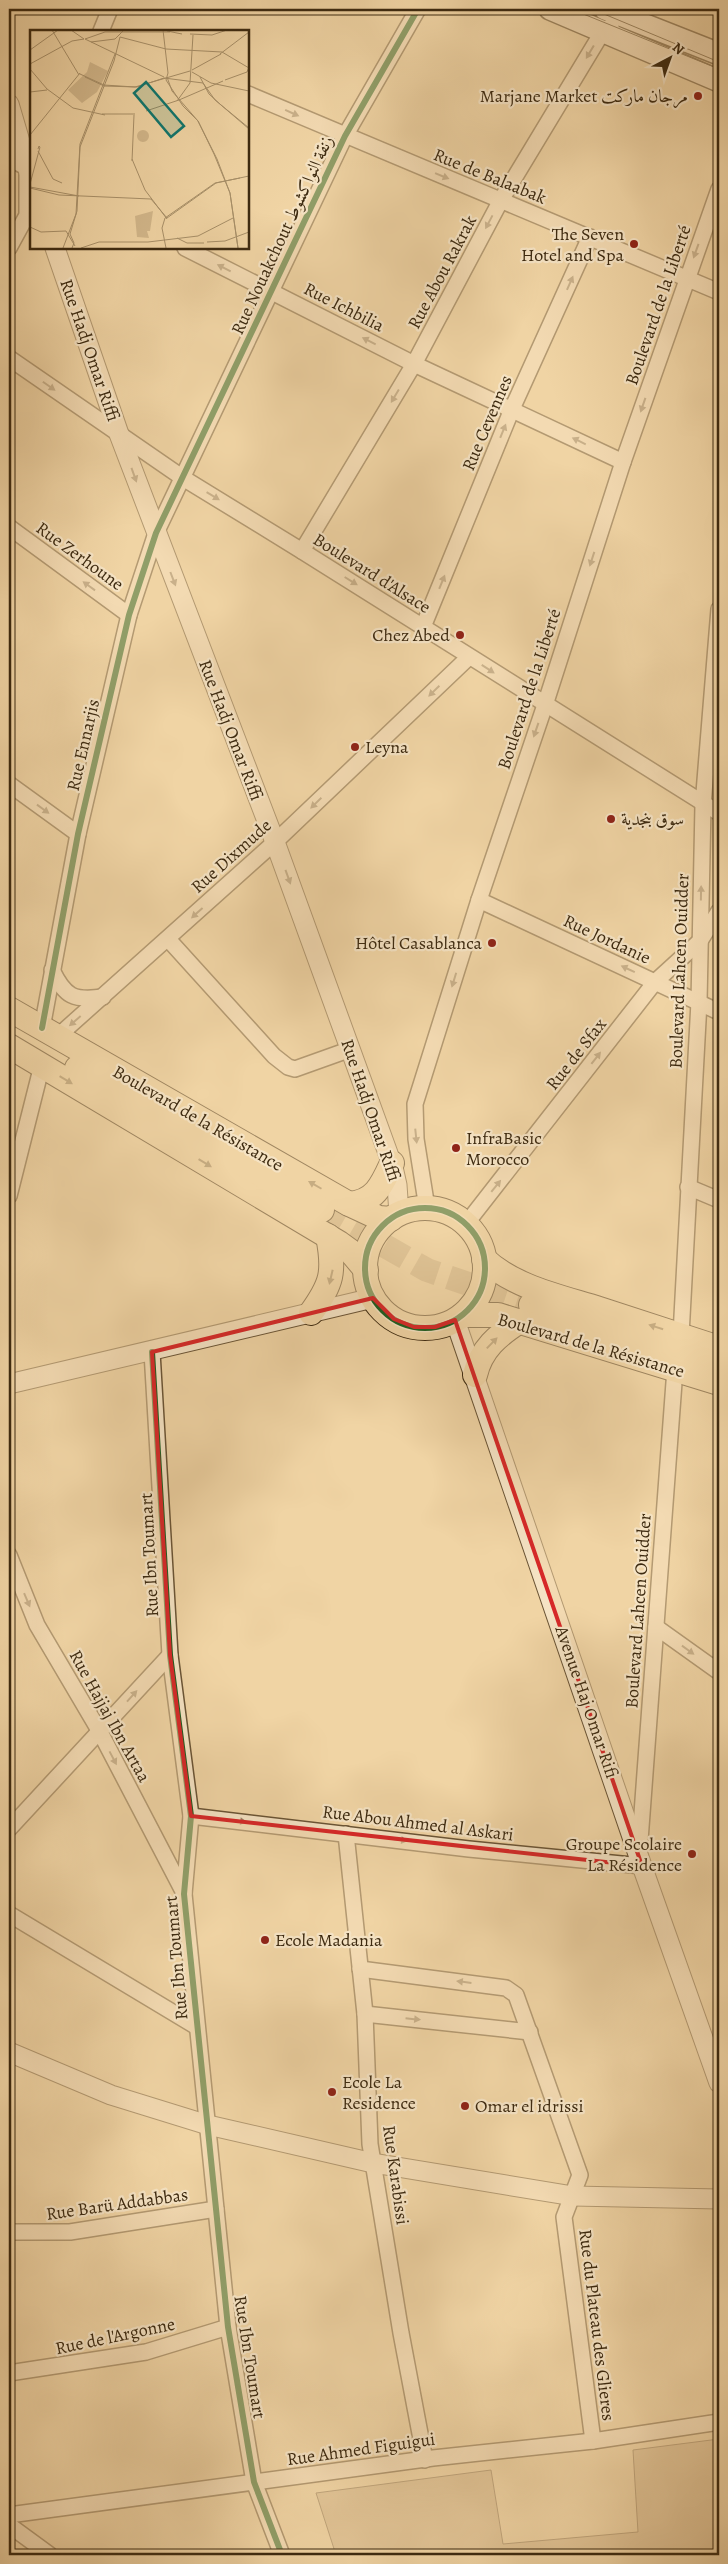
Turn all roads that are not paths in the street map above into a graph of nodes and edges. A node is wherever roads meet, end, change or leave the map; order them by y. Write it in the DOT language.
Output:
graph roads {
  1 [pos="110,9"];
  2 [pos="418,9"];
  3 [pos="550,9"];
  4 [pos="612,12"];
  5 [pos="102,30"];
  6 [pos="603,30"];
  7 [pos="719,54"];
  8 [pos="719,81"];
  9 [pos="249,94"];
  10 [pos="9,104"];
  11 [pos="345,136"];
  12 [pos="9,158"];
  13 [pos="30,169"];
  14 [pos="719,189"];
  15 [pos="501,200"];
  16 [pos="590,237"];
  17 [pos="9,248"];
  18 [pos="55,249"];
  19 [pos="186,249"];
  20 [pos="686,279"];
  21 [pos="272,292"];
  22 [pos="719,292"];
  23 [pos="9,358"];
  24 [pos="414,364"];
  25 [pos="512,409"];
  26 [pos="119,434"];
  27 [pos="623,462"];
  28 [pos="183,478"];
  29 [pos="9,527"];
  30 [pos="156,533"];
  31 [pos="302,551"];
  32 [pos="719,609"];
  33 [pos="129,615"];
  34 [pos="423,627"];
  35 [pos="469,657"];
  36 [pos="545,706"];
  37 [pos="9,784"];
  38 [pos="703,805"];
  39 [pos="719,814"];
  40 [pos="78,834"];
  41 [pos="275,842"];
  42 [pos="479,900"];
  43 [pos="719,911"];
  44 [pos="168,938"];
  45 [pos="700,941"];
  46 [pos="52,970"];
  47 [pos="655,982"];
  48 [pos="103,996"];
  49 [pos="699,1002"];
  50 [pos="9,1009"];
  51 [pos="719,1012"];
  52 [pos="9,1028"];
  53 [pos="50,1032"];
  54 [pos="9,1046"];
  55 [pos="351,1049"];
  56 [pos="42,1065"];
  57 [pos="392,1163"];
  58 [pos="688,1187"];
  59 [pos="9,1196"];
  60 [pos="719,1200"];
  61 [pos="348,1204"];
  62 [pos="427,1208"];
  63 [pos="322,1210"];
  64 [pos="395,1217"];
  65 [pos="466,1224"];
  66 [pos="328,1236"];
  67 [pos="484,1259"];
  68 [pos="366,1270"];
  69 [pos="373,1298"];
  70 [pos="311,1313"];
  71 [pos="525,1314"];
  72 [pos="459,1318"];
  73 [pos="681,1335"];
  74 [pos="719,1348"];
  75 [pos="152,1352"];
  76 [pos="719,1365"];
  77 [pos="675,1369"];
  78 [pos="475,1375"];
  79 [pos="719,1383"];
  80 [pos="9,1384"];
  81 [pos="9,1555"];
  82 [pos="656,1627"];
  83 [pos="170,1655"];
  84 [pos="719,1672"];
  85 [pos="100,1732"];
  86 [pos="191,1816"];
  87 [pos="9,1829"];
  88 [pos="346,1834"];
  89 [pos="641,1861"];
  90 [pos="184,1894"];
  91 [pos="9,1914"];
  92 [pos="360,1969"];
  93 [pos="365,2014"];
  94 [pos="197,2027"];
  95 [pos="530,2032"];
  96 [pos="9,2052"];
  97 [pos="719,2083"];
  98 [pos="208,2125"];
  99 [pos="373,2163"];
  100 [pos="573,2196"];
  101 [pos="719,2199"];
  102 [pos="216,2209"];
  103 [pos="9,2220"];
  104 [pos="9,2232"];
  105 [pos="24,2234"];
  106 [pos="228,2327"];
  107 [pos="9,2373"];
  108 [pos="719,2422"];
  109 [pos="593,2441"];
  110 [pos="425,2460"];
  111 [pos="254,2482"];
  112 [pos="9,2515"];
  113 [pos="9,2525"];
  114 [pos="50,2555"];
  115 [pos="282,2555"];
  1 -- 5 [label="street"];
  2 -- 11 [label="street, Rue Nouakchout زنقة النواكشوط"];
  3 -- 6 [label="main road"];
  4 -- 6 [label="street, Rue Abou Rakrak"];
  4 -- 7 [label="main road"];
  6 -- 8 [label="main road"];
  6 -- 15 [label="street, Rue Abou Rakrak, one-way"];
  9 -- 11 [label="street, Rue de Balaabak, one-way"];
  10 -- 13 [label="street"];
  11 -- 15 [label="street, Rue de Balaabak, one-way"];
  11 -- 21 [label="street, Rue Nouakchout زنقة النواكشوط"];
  12 -- 13 [label="street"];
  13 -- 17 [label="street"];
  14 -- 20 [label="street, Boulevard de la Liberté, one-way"];
  15 -- 16 [label="street, Rue de Balaabak"];
  15 -- 24 [label="street, Rue Abou Rakrak, one-way"];
  16 -- 20 [label="street, Rue de Balaabak"];
  25 -- 16 [label="street, Rue Cevennes, one-way"];
  18 -- 26 [label="street, Rue Hadj Omar Riffi"];
  21 -- 19 [label="street, Rue Ichbilia, one-way"];
  20 -- 22 [label="street, Rue de Balaabak"];
  20 -- 27 [label="street, Boulevard de la Liberté, one-way"];
  24 -- 21 [label="street, Rue Ichbilia, one-way"];
  21 -- 28 [label="street, Rue Nouakchout زنقة النواكشوط"];
  23 -- 26 [label="street, Boulevard d'Alsace, one-way"];
  24 -- 25 [label="street, Rue Ichbilia"];
  24 -- 31 [label="street, Rue Abou Rakrak, one-way"];
  27 -- 25 [label="street, Rue Ichbilia, one-way"];
  34 -- 25 [label="street, Rue Cevennes, one-way"];
  26 -- 28 [label="street, Boulevard d'Alsace"];
  26 -- 30 [label="street, Rue Hadj Omar Riffi, one-way"];
  27 -- 36 [label="street, Boulevard de la Liberté, one-way"];
  28 -- 30 [label="street, Rue Ennarjis"];
  28 -- 31 [label="street, Boulevard d'Alsace, one-way"];
  33 -- 29 [label="street, Rue Zerhoune, one-way"];
  30 -- 33 [label="street, Rue Ennarjis"];
  30 -- 41 [label="street, Rue Hadj Omar Riffi, one-way"];
  31 -- 34 [label="street, Boulevard d'Alsace, one-way"];
  32 -- 38 [label="street, Boulevard Lahcen Ouidder"];
  33 -- 40 [label="street, Rue Ennarjis"];
  34 -- 35 [label="street, Boulevard d'Alsace"];
  35 -- 36 [label="street, Boulevard d'Alsace, one-way"];
  35 -- 41 [label="street, Rue Dixmude, one-way"];
  36 -- 38 [label="street, Boulevard d'Alsace"];
  36 -- 42 [label="street, Boulevard de la Liberté, one-way"];
  37 -- 40 [label="street, one-way"];
  38 -- 39 [label="street, Boulevard d'Alsace"];
  45 -- 38 [label="street, Boulevard Lahcen Ouidder, one-way"];
  40 -- 46 [label="street, Rue Ennarjis"];
  41 -- 44 [label="street, Rue Dixmude, one-way"];
  41 -- 55 [label="street, Rue Hadj Omar Riffi, one-way"];
  47 -- 42 [label="street, Rue Jordanie, one-way"];
  42 -- 62 [label="street, Boulevard de la Liberté, one-way"];
  43 -- 45 [label="street, Rue de Sfax"];
  44 -- 48 [label="street, Rue Dixmude"];
  44 -- 55 [label="street"];
  45 -- 47 [label="street, Rue de Sfax"];
  45 -- 49 [label="street, Boulevard Lahcen Ouidder"];
  46 -- 48 [label="street"];
  46 -- 53 [label="street, Rue Ennarjis"];
  47 -- 49 [label="street, Rue Jordanie"];
  65 -- 47 [label="street, Rue de Sfax, one-way"];
  48 -- 53 [label="street, Rue Dixmude, one-way"];
  49 -- 51 [label="street, Rue Jordanie"];
  49 -- 58 [label="street, Boulevard Lahcen Ouidder"];
  50 -- 53 [label="main road, Boulevard de la Résistance"];
  52 -- 63 [label="main road"];
  61 -- 53 [label="main road, Boulevard de la Résistance, one-way"];
  54 -- 56 [label="main road, Boulevard de la Résistance"];
  55 -- 57 [label="street, Rue Hadj Omar Riffi"];
  56 -- 59 [label="street"];
  56 -- 66 [label="main road, Boulevard de la Résistance, one-way"];
  57 -- 61 [label="main road"];
  57 -- 64 [label="street, Rue Hadj Omar Riffi"];
  58 -- 60 [label="street"];
  58 -- 73 [label="street, Boulevard Lahcen Ouidder"];
  61 -- 64 [label="main road, Boulevard de la Résistance"];
  62 -- 64 [label="main road"];
  62 -- 65 [label="main road"];
  64 -- 68 [label="main road"];
  65 -- 67 [label="main road"];
  66 -- 68 [label="main road, Boulevard de la Résistance"];
  66 -- 70 [label="main road, one-way"];
  67 -- 72 [label="main road"];
  73 -- 67 [label="main road, Boulevard de la Résistance, one-way"];
  68 -- 69 [label="main road"];
  69 -- 70 [label="street"];
  69 -- 72 [label="main road"];
  70 -- 75 [label="street"];
  71 -- 72 [label="main road, Boulevard de la Résistance"];
  71 -- 76 [label="main road"];
  71 -- 77 [label="main road, Boulevard de la Résistance"];
  78 -- 71 [label="main road, one-way"];
  72 -- 78 [label="street, Avenue Haj Omar Rifi"];
  73 -- 74 [label="main road, Boulevard de la Résistance"];
  75 -- 80 [label="street"];
  75 -- 83 [label="street, Rue Ibn Toumart"];
  77 -- 79 [label="main road, Boulevard de la Résistance"];
  77 -- 82 [label="street, Boulevard Lahcen Ouidder"];
  78 -- 89 [label="street, Avenue Haj Omar Rifi"];
  81 -- 85 [label="street, Rue Hajjaj Ibn Artaa, one-way"];
  82 -- 84 [label="street, one-way"];
  82 -- 89 [label="street, Boulevard Lahcen Ouidder"];
  85 -- 83 [label="street, one-way"];
  83 -- 86 [label="street, Rue Ibn Toumart"];
  85 -- 87 [label="street"];
  85 -- 90 [label="street, Rue Hajjaj Ibn Artaa, one-way"];
  86 -- 88 [label="street, Rue Abou Ahmed al Askari, one-way"];
  86 -- 90 [label="street, Rue Ibn Toumart"];
  88 -- 89 [label="street, Rue Abou Ahmed al Askari, one-way"];
  88 -- 92 [label="street, Rue Karabissi"];
  89 -- 97 [label="street, Avenue Haj Omar Rifi"];
  90 -- 94 [label="street, Rue Ibn Toumart"];
  91 -- 94 [label="street"];
  92 -- 93 [label="street, Rue Karabissi"];
  95 -- 92 [label="street, Rue du Plateau des Glieres, one-way"];
  93 -- 95 [label="street, one-way"];
  93 -- 99 [label="street, Rue Karabissi"];
  94 -- 98 [label="street, Rue Ibn Toumart"];
  95 -- 100 [label="street, Rue du Plateau des Glieres"];
  96 -- 98 [label="street"];
  98 -- 99 [label="street"];
  98 -- 102 [label="street, Rue Ibn Toumart"];
  99 -- 100 [label="street"];
  99 -- 110 [label="street, Rue Karabissi"];
  100 -- 101 [label="street"];
  100 -- 109 [label="street, Rue du Plateau des Glieres"];
  102 -- 105 [label="street, Rue Barü Addabbas"];
  102 -- 106 [label="street, Rue Ibn Toumart"];
  103 -- 105 [label="street, Rue Barü Addabbas"];
  104 -- 105 [label="street, Rue Barü Addabbas"];
  106 -- 107 [label="street, Rue de l'Argonne"];
  106 -- 111 [label="street, Rue Ibn Toumart"];
  108 -- 109 [label="street, Rue Ahmed Figuigui"];
  109 -- 110 [label="street, Rue Ahmed Figuigui"];
  110 -- 111 [label="street, Rue Ahmed Figuigui"];
  111 -- 112 [label="street, Rue Ahmed Figuigui"];
  111 -- 115 [label="street, Rue Ibn Toumart"];
  113 -- 114 [label="street"];
}
